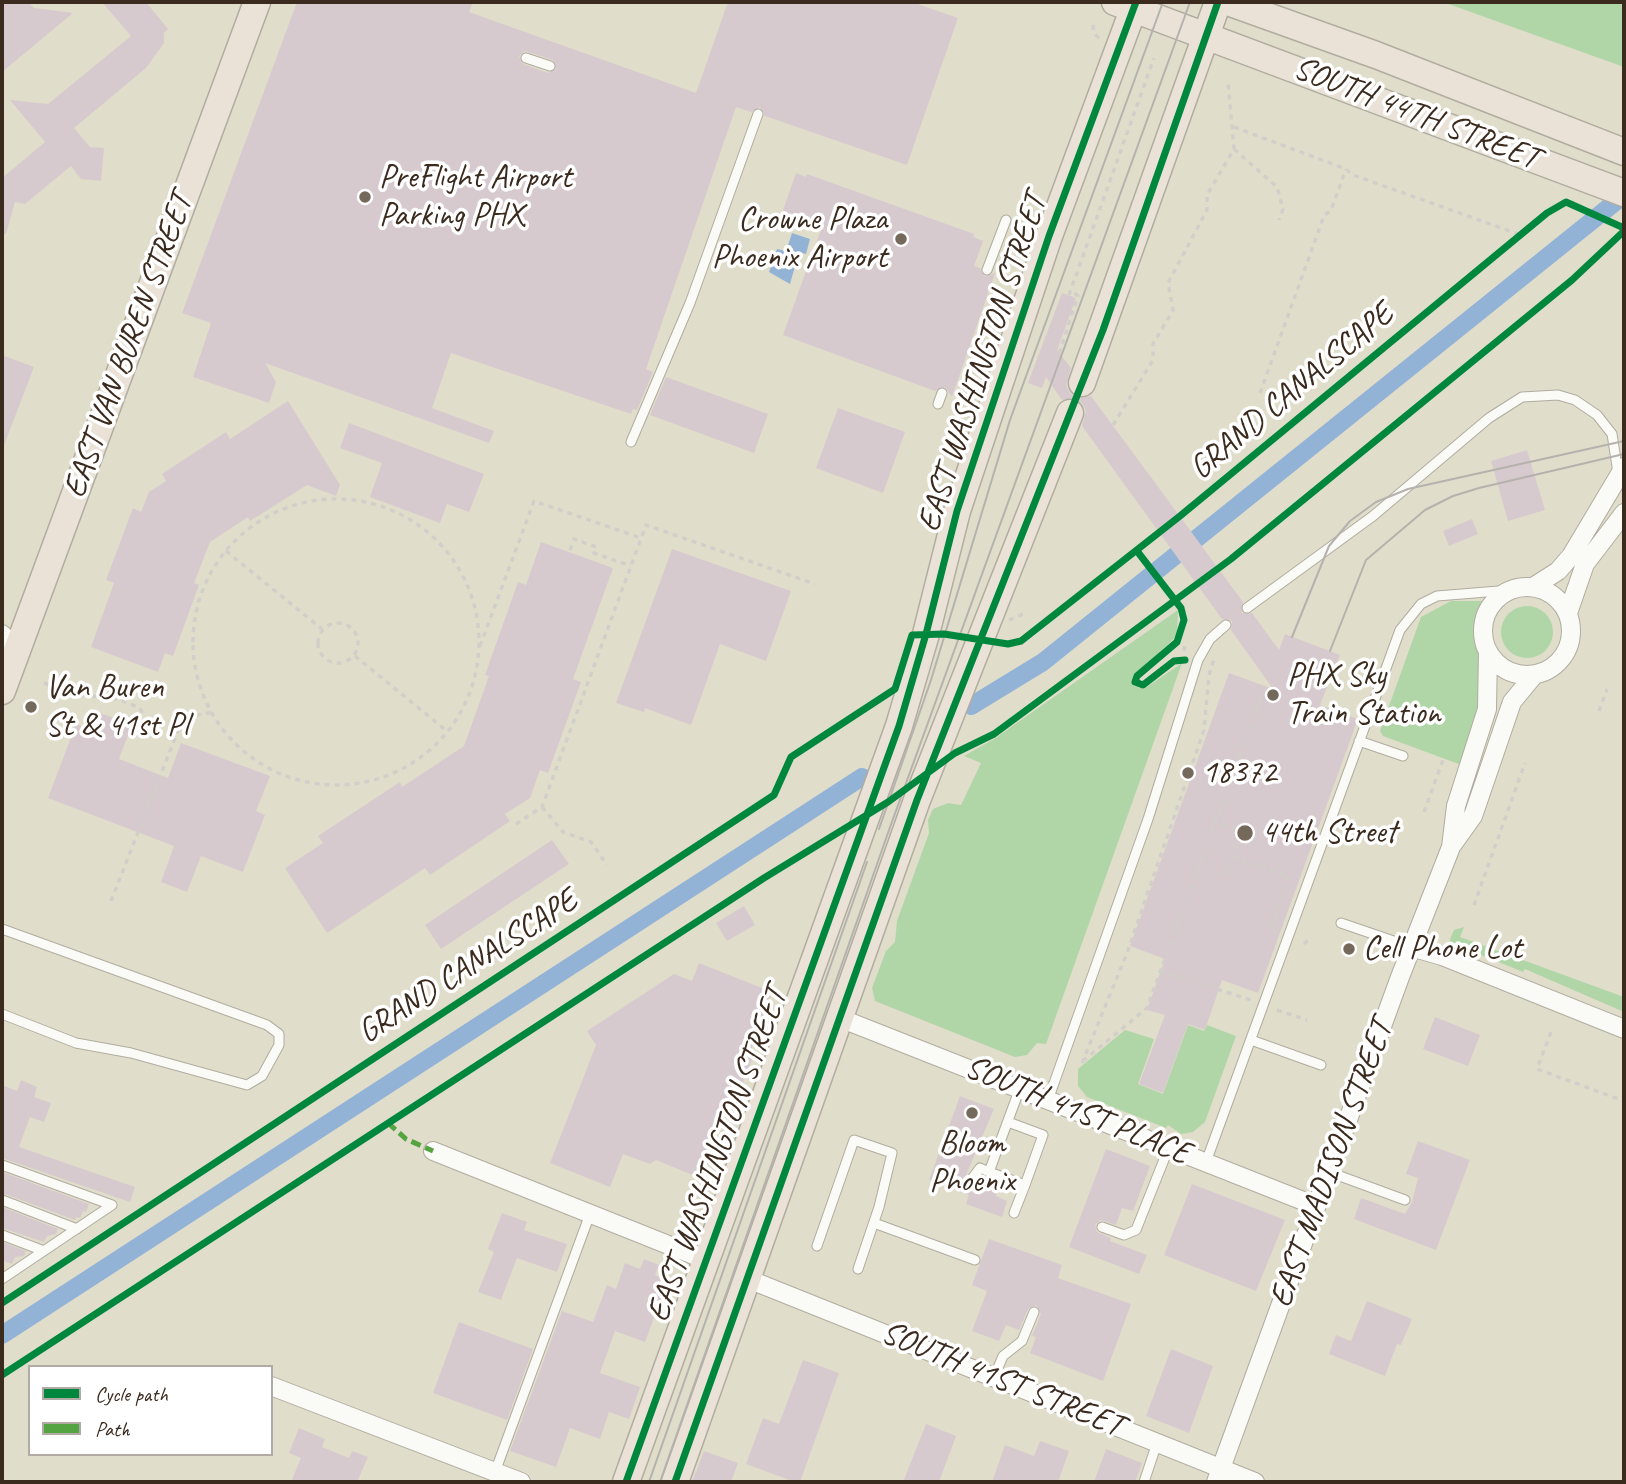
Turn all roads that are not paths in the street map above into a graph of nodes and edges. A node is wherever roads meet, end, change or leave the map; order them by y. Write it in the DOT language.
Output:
graph roads {
  1 [pos="257,2"];
  2 [pos="1218,2"];
  3 [pos="1228,2"];
  4 [pos="1128,4"];
  5 [pos="1207,35"];
  6 [pos="526,58"];
  7 [pos="550,66"];
  8 [pos="758,114"];
  9 [pos="1623,152"];
  10 [pos="1624,193"];
  11 [pos="1006,220"];
  12 [pos="988,270"];
  13 [pos="1082,383"];
  14 [pos="942,393"];
  15 [pos="938,404"];
  16 [pos="1070,413"];
  17 [pos="631,442"];
  18 [pos="1621,472"];
  19 [pos="1624,513"];
  20 [pos="1533,587"];
  21 [pos="1511,590"];
  22 [pos="1247,608"];
  23 [pos="1567,614"];
  24 [pos="1226,625"];
  25 [pos="7,644"];
  26 [pos="1488,651"];
  27 [pos="1535,674"];
  28 [pos="2,691"];
  29 [pos="1359,741"];
  30 [pos="1402,756"];
  31 [pos="1451,846"];
  32 [pos="1342,923"];
  33 [pos="2,929"];
  34 [pos="1411,947"];
  35 [pos="2,1014"];
  36 [pos="838,1017"];
  37 [pos="1624,1029"];
  38 [pos="1251,1040"];
  39 [pos="1321,1065"];
  40 [pos="1020,1088"];
  41 [pos="1048,1100"];
  42 [pos="1008,1122"];
  43 [pos="1169,1147"];
  44 [pos="433,1151"];
  45 [pos="1206,1162"];
  46 [pos="2,1165"];
  47 [pos="1329,1171"];
  48 [pos="989,1172"];
  49 [pos="971,1180"];
  50 [pos="1025,1185"];
  51 [pos="2,1200"];
  52 [pos="1405,1200"];
  53 [pos="1316,1206"];
  54 [pos="1014,1213"];
  55 [pos="590,1214"];
  56 [pos="874,1223"];
  57 [pos="1102,1227"];
  58 [pos="77,1229"];
  59 [pos="2,1235"];
  60 [pos="817,1247"];
  61 [pos="44,1251"];
  62 [pos="706,1260"];
  63 [pos="975,1260"];
  64 [pos="858,1269"];
  65 [pos="3,1277"];
  66 [pos="748,1279"];
  67 [pos="1034,1312"];
  68 [pos="994,1377"];
  69 [pos="273,1387"];
  70 [pos="1157,1443"];
  71 [pos="495,1472"];
  72 [pos="1218,1476"];
  73 [pos="521,1482"];
  74 [pos="626,1482"];
  75 [pos="675,1482"];
  76 [pos="1144,1482"];
  77 [pos="1255,1482"];
  1 -- 25 [label="main road, EAST VAN BUREN STREET"];
  2 -- 5 [label="main road"];
  3 -- 9 [label="main road, SOUTH 44TH STREET"];
  4 -- 5 [label="main road, SOUTH 44TH STREET"];
  4 -- 62 [label="main road, EAST WASHINGTON STREET"];
  5 -- 10 [label="main road, SOUTH 44TH STREET"];
  5 -- 13 [label="main road"];
  6 -- 7 [label="lane"];
  8 -- 17 [label="lane"];
  11 -- 12 [label="lane"];
  14 -- 15 [label="lane"];
  16 -- 36 [label="main road, EAST WASHINGTON STREET"];
  18 -- 20 [label="street"];
  18 -- 22 [label="lane"];
  19 -- 23 [label="street"];
  20 -- 21 [label="street"];
  20 -- 23 [label="street"];
  21 -- 26 [label="street"];
  21 -- 29 [label="lane"];
  23 -- 27 [label="street"];
  24 -- 41 [label="lane"];
  25 -- 28 [label="main road, EAST VAN BUREN STREET"];
  26 -- 27 [label="street"];
  26 -- 31 [label="street, EAST MADISON STREET"];
  27 -- 31 [label="street, EAST MADISON STREET"];
  29 -- 30 [label="lane"];
  29 -- 38 [label="lane"];
  31 -- 34 [label="street, EAST MADISON STREET"];
  32 -- 34 [label="lane"];
  33 -- 35 [label="lane"];
  34 -- 37 [label="street"];
  34 -- 47 [label="street, EAST MADISON STREET"];
  36 -- 40 [label="street, SOUTH 41ST PLACE"];
  36 -- 66 [label="main road, EAST WASHINGTON STREET"];
  38 -- 39 [label="lane"];
  38 -- 45 [label="lane"];
  40 -- 41 [label="street, SOUTH 41ST PLACE"];
  40 -- 42 [label="lane"];
  41 -- 43 [label="street, SOUTH 41ST PLACE"];
  42 -- 48 [label="lane"];
  42 -- 50 [label="lane"];
  43 -- 45 [label="street, SOUTH 41ST PLACE"];
  43 -- 57 [label="lane"];
  44 -- 55 [label="street"];
  45 -- 53 [label="street, SOUTH 41ST PLACE"];
  46 -- 58 [label="lane"];
  47 -- 52 [label="lane"];
  47 -- 53 [label="street, EAST MADISON STREET"];
  48 -- 49 [label="lane"];
  48 -- 50 [label="lane"];
  50 -- 54 [label="lane"];
  51 -- 58 [label="lane"];
  53 -- 72 [label="street, EAST MADISON STREET"];
  55 -- 62 [label="street"];
  55 -- 71 [label="lane"];
  56 -- 60 [label="lane"];
  56 -- 63 [label="lane"];
  56 -- 64 [label="lane"];
  58 -- 61 [label="lane"];
  59 -- 61 [label="lane"];
  61 -- 65 [label="lane"];
  62 -- 74 [label="main road, EAST WASHINGTON STREET"];
  66 -- 68 [label="street, SOUTH 41ST STREET"];
  66 -- 75 [label="main road, EAST WASHINGTON STREET"];
  67 -- 68 [label="lane"];
  68 -- 70 [label="street, SOUTH 41ST STREET"];
  69 -- 71 [label="street"];
  70 -- 72 [label="street, SOUTH 41ST STREET"];
  70 -- 76 [label="lane"];
  71 -- 73 [label="street"];
  72 -- 77 [label="street, SOUTH 41ST STREET"];
}
